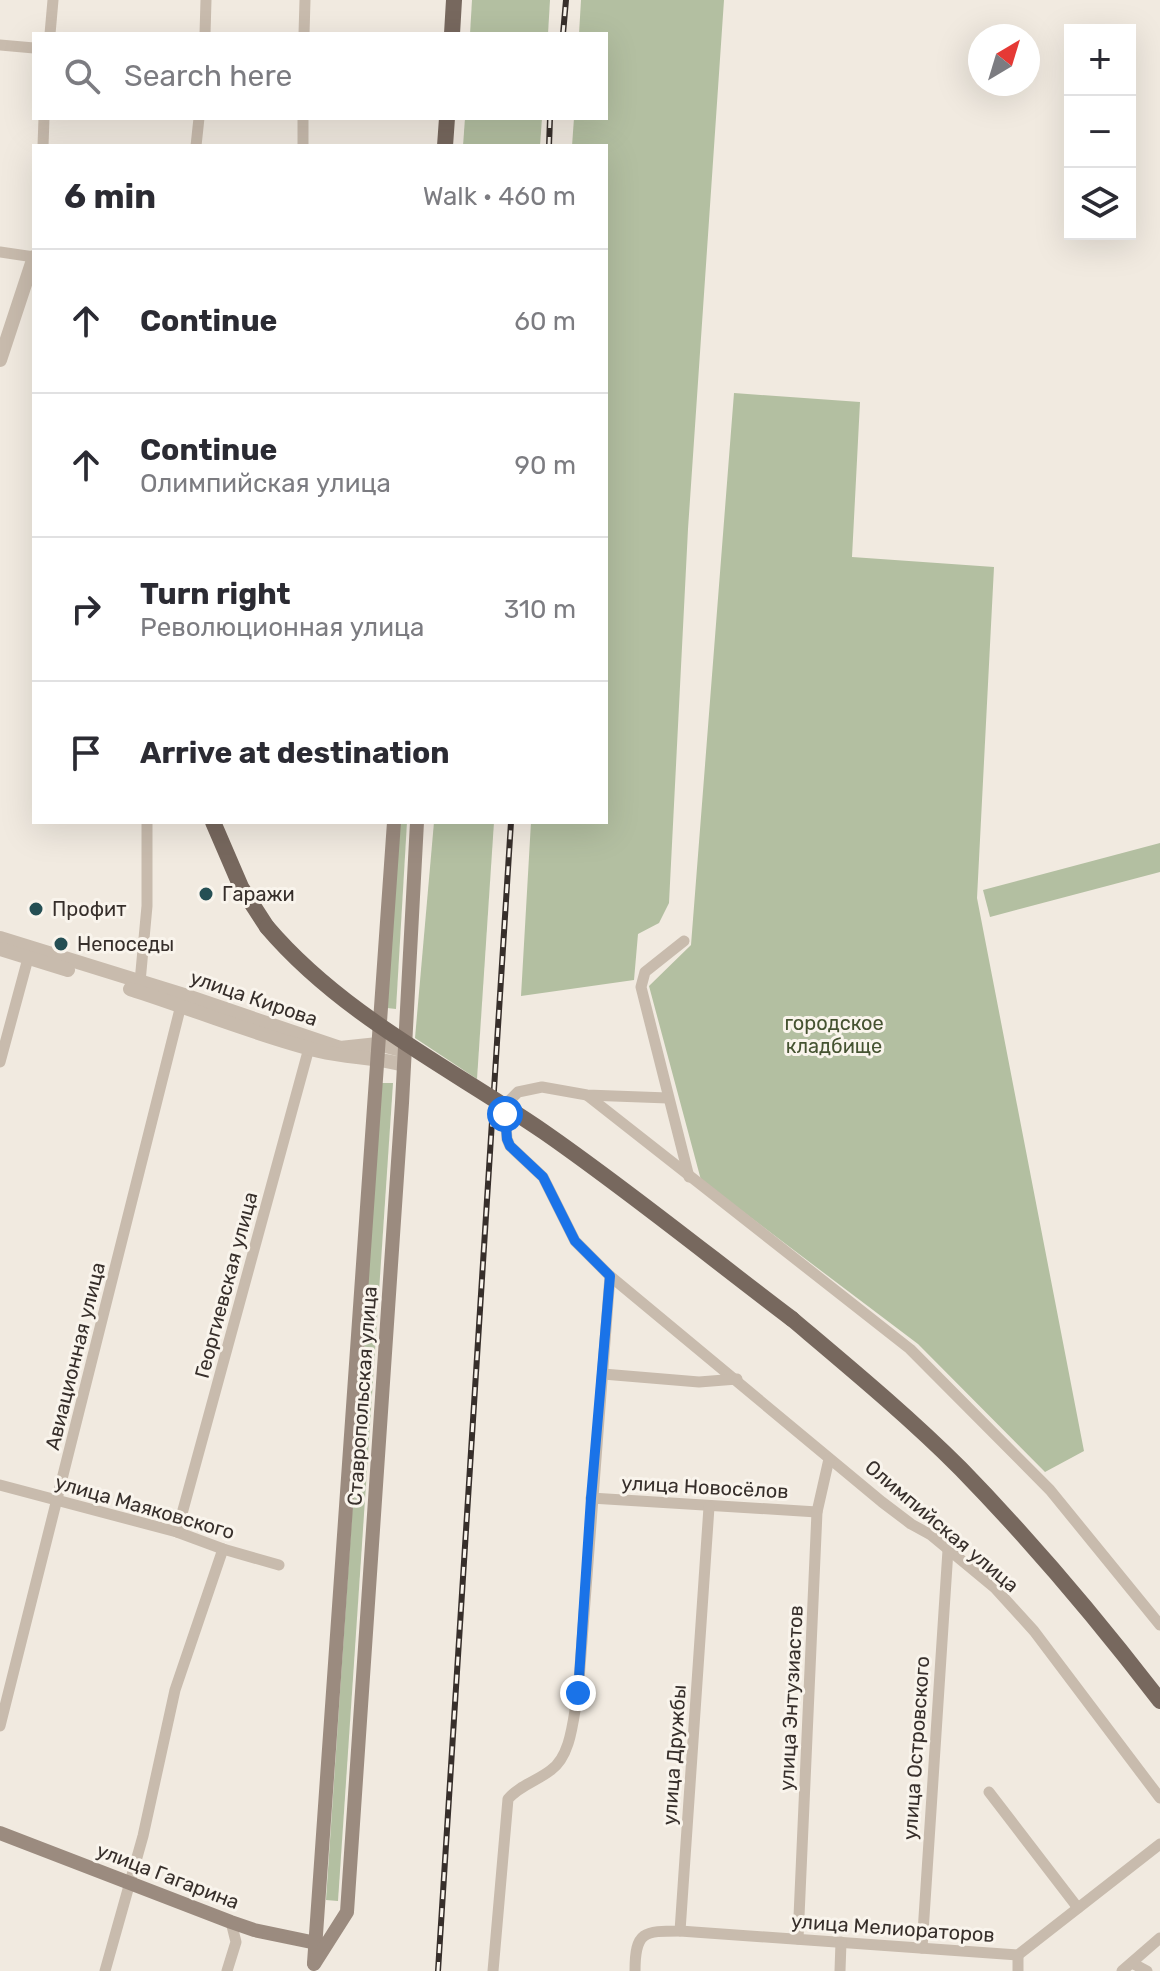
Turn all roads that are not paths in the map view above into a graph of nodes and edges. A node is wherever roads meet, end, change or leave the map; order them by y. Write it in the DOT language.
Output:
graph roads {
  1 [pos="53,0"];
  2 [pos="206,0"];
  3 [pos="305,0"];
  4 [pos="454,0"];
  5 [pos="50,32"];
  6 [pos="205,32"];
  7 [pos="304,32"];
  8 [pos="452,32"];
  9 [pos="0,45"];
  10 [pos="32,48"];
  11 [pos="44,120"];
  12 [pos="199,120"];
  13 [pos="303,120"];
  14 [pos="447,120"];
  15 [pos="43,144"];
  16 [pos="196,144"];
  17 [pos="303,144"];
  18 [pos="445,144"];
  19 [pos="0,252"];
  20 [pos="32,256"];
  21 [pos="32,262"];
  22 [pos="0,360"];
  23 [pos="147,824"];
  24 [pos="214,824"];
  25 [pos="394,824"];
  26 [pos="417,824"];
  27 [pos="0,938"];
  28 [pos="684,941"];
  29 [pos="0,949"];
  30 [pos="30,953"];
  31 [pos="140,982"];
  32 [pos="183,1000"];
  33 [pos="309,1048"];
  34 [pos="378,1051"];
  35 [pos="405,1058"];
  36 [pos="0,1062"];
  37 [pos="587,1095"];
  38 [pos="668,1098"];
  39 [pos="689,1177"];
  40 [pos="610,1276"];
  41 [pos="603,1374"];
  42 [pos="737,1379"];
  43 [pos="829,1459"];
  44 [pos="0,1485"];
  45 [pos="591,1498"];
  46 [pos="58,1500"];
  47 [pos="709,1507"];
  48 [pos="817,1512"];
  49 [pos="177,1532"];
  50 [pos="223,1549"];
  51 [pos="948,1550"];
  52 [pos="279,1565"];
  53 [pos="1160,1625"];
  54 [pos="1160,1701"];
  55 [pos="0,1726"];
  56 [pos="989,1792"];
  57 [pos="1160,1798"];
  58 [pos="0,1833"];
  59 [pos="1160,1844"];
  60 [pos="130,1882"];
  61 [pos="1078,1908"];
  62 [pos="231,1922"];
  63 [pos="254,1930"];
  64 [pos="680,1931"];
  65 [pos="1160,1938"];
  66 [pos="798,1939"];
  67 [pos="236,1942"];
  68 [pos="841,1942"];
  69 [pos="320,1944"];
  70 [pos="922,1948"];
  71 [pos="1018,1955"];
  72 [pos="1132,1963"];
  73 [pos="314,1967"];
  74 [pos="105,1971"];
  75 [pos="227,1971"];
  76 [pos="493,1971"];
  77 [pos="635,1971"];
  78 [pos="840,1971"];
  79 [pos="1018,1971"];
  80 [pos="1122,1971"];
  81 [pos="1147,1971"];
  1 -- 5 [label="street"];
  2 -- 6 [label="street"];
  3 -- 7 [label="street"];
  4 -- 8 [label="main road"];
  9 -- 10 [label="street"];
  11 -- 15 [label="street"];
  12 -- 16 [label="street"];
  13 -- 17 [label="street"];
  14 -- 18 [label="main road"];
  19 -- 20 [label="street"];
  21 -- 22 [label="street"];
  23 -- 31 [label="street"];
  24 -- 54 [label="main road, bridge"];
  25 -- 34 [label="main road, Ставропольская улица"];
  26 -- 35 [label="main road, Ставропольская улица"];
  27 -- 30 [label="street, улица Кирова"];
  28 -- 38 [label="street"];
  29 -- 30 [label="street, улица Кирова"];
  30 -- 31 [label="street, улица Кирова"];
  30 -- 32 [label="street, улица Кирова"];
  30 -- 36 [label="street"];
  31 -- 32 [label="street, улица Кирова"];
  32 -- 33 [label="street, улица Кирова"];
  32 -- 34 [label="street, улица Кирова"];
  32 -- 46 [label="street, Авиационная улица"];
  33 -- 34 [label="street, улица Кирова"];
  33 -- 49 [label="street, Георгиевская улица"];
  34 -- 35 [label="street, улица Кирова"];
  34 -- 69 [label="main road, Ставропольская улица"];
  35 -- 69 [label="main road, Ставропольская улица"];
  37 -- 38 [label="street"];
  37 -- 39 [label="street"];
  37 -- 40 [label="street, Олимпийская улица"];
  38 -- 39 [label="street"];
  39 -- 53 [label="street"];
  40 -- 41 [label="street"];
  40 -- 42 [label="street, Олимпийская улица"];
  41 -- 42 [label="street"];
  41 -- 45 [label="street"];
  42 -- 43 [label="street, Олимпийская улица"];
  43 -- 48 [label="street, улица Энтузиастов"];
  43 -- 51 [label="street, Олимпийская улица"];
  44 -- 46 [label="street, улица Маяковского"];
  45 -- 47 [label="street, улица Новосёлов"];
  45 -- 76 [label="street"];
  46 -- 49 [label="street, улица Маяковского"];
  46 -- 55 [label="street, Авиационная улица"];
  47 -- 48 [label="street, улица Новосёлов"];
  47 -- 64 [label="street, улица Дружбы"];
  48 -- 66 [label="street, улица Энтузиастов"];
  49 -- 50 [label="street, улица Маяковского"];
  50 -- 52 [label="street, улица Маяковского"];
  50 -- 60 [label="street"];
  51 -- 57 [label="street, Олимпийская улица"];
  51 -- 70 [label="street, улица Островского"];
  56 -- 61 [label="street"];
  58 -- 60 [label="main road, улица Гагарина"];
  59 -- 61 [label="street, улица Мелиораторов"];
  60 -- 62 [label="main road, улица Гагарина"];
  60 -- 74 [label="street"];
  61 -- 71 [label="street, улица Мелиораторов"];
  62 -- 63 [label="main road, улица Гагарина"];
  62 -- 67 [label="street"];
  63 -- 67 [label="street"];
  63 -- 69 [label="main road, улица Гагарина"];
  64 -- 66 [label="street, улица Мелиораторов"];
  64 -- 77 [label="street"];
  65 -- 72 [label="street"];
  66 -- 68 [label="street, улица Мелиораторов"];
  67 -- 75 [label="street"];
  68 -- 70 [label="street, улица Мелиораторов"];
  68 -- 78 [label="street"];
  69 -- 73 [label="main road, Ставропольская улица"];
  70 -- 71 [label="street, улица Мелиораторов"];
  71 -- 79 [label="street"];
  72 -- 80 [label="street"];
  72 -- 81 [label="street"];
}
